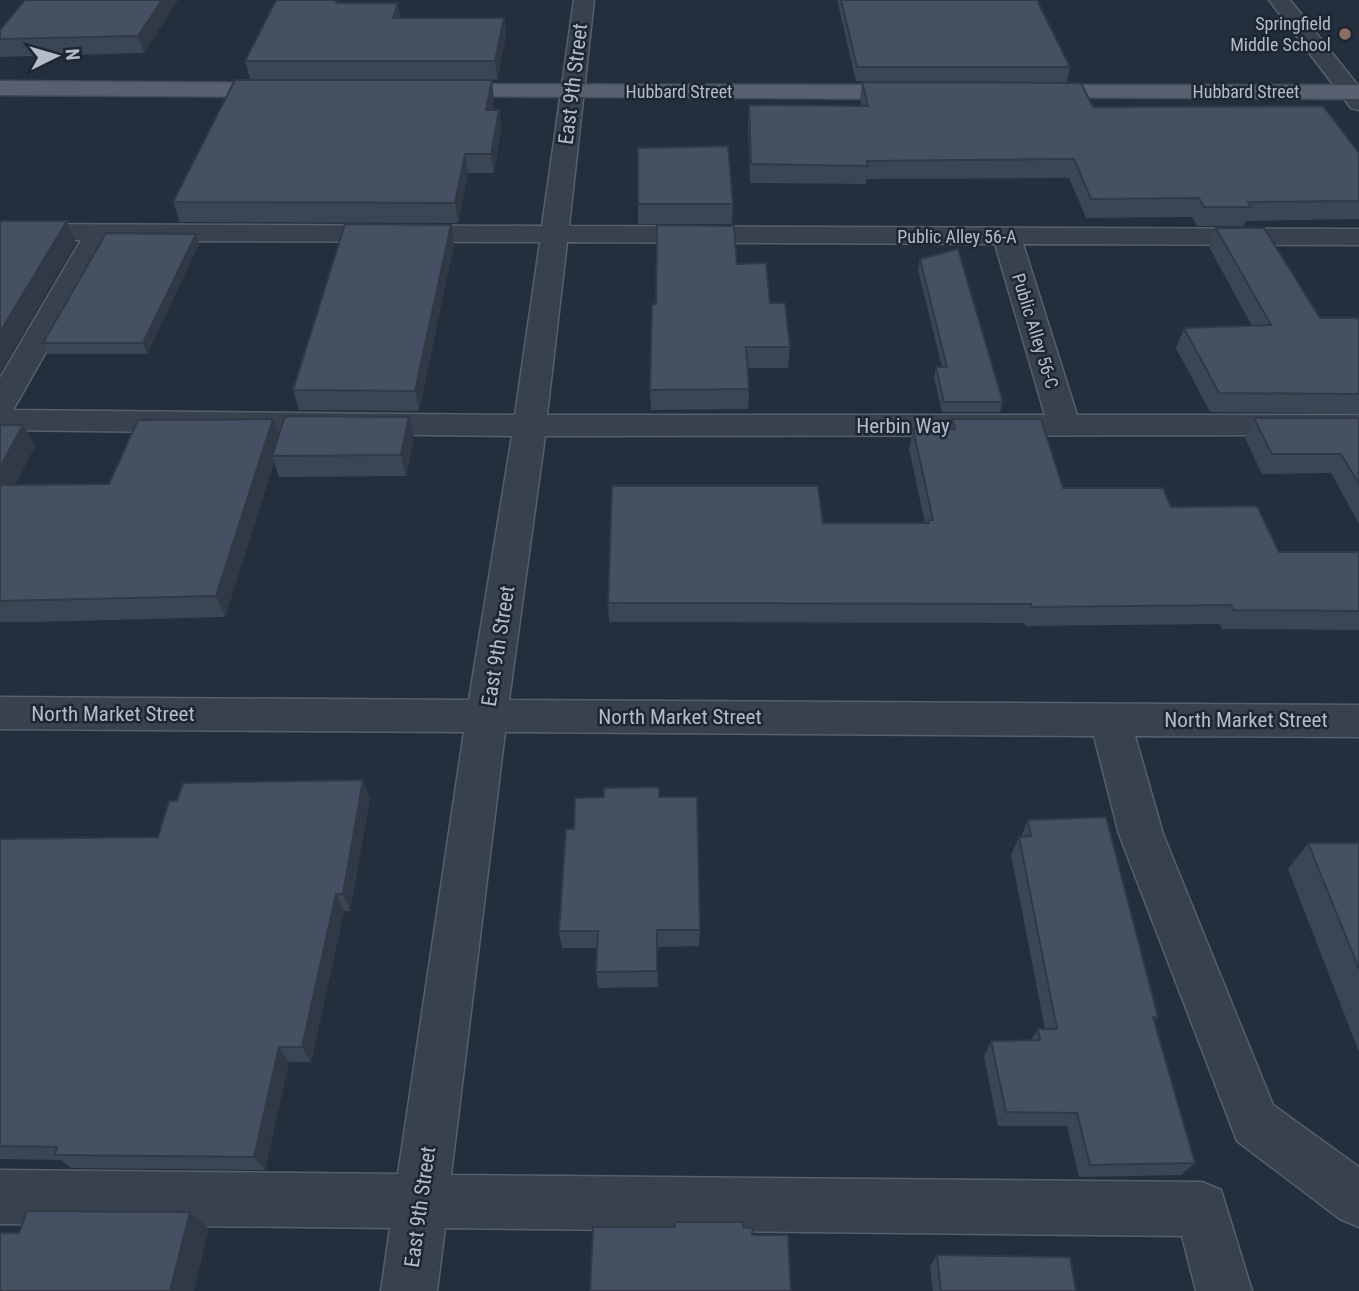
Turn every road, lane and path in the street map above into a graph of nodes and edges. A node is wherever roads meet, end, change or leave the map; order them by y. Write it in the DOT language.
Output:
graph roads {
  1 [pos="584,0"];
  2 [pos="1279,0"];
  3 [pos="0,88"];
  4 [pos="305,90"];
  5 [pos="416,91"];
  6 [pos="572,92"];
  7 [pos="940,92"];
  8 [pos="1010,92"];
  9 [pos="1356,96"];
  10 [pos="0,232"];
  11 [pos="100,232"];
  12 [pos="554,236"];
  13 [pos="1006,237"];
  14 [pos="1359,237"];
  15 [pos="0,405"];
  16 [pos="0,420"];
  17 [pos="1359,425"];
  18 [pos="530,426"];
  19 [pos="1064,426"];
  20 [pos="0,713"];
  21 [pos="487,716"];
  22 [pos="1110,719"];
  23 [pos="1359,721"];
  24 [pos="0,1197"];
  25 [pos="1359,1200"];
  26 [pos="421,1202"];
  27 [pos="409,1291"];
  28 [pos="1224,1291"];
  1 -- 6 [label="street, East 9th Street"];
  2 -- 9 [label="street"];
  3 -- 4 [label="main road"];
  5 -- 6 [label="main road, Hubbard Street"];
  6 -- 7 [label="main road, Hubbard Street"];
  6 -- 12 [label="street, East 9th Street"];
  8 -- 9 [label="main road, Hubbard Street"];
  10 -- 11 [label="street, Public Alley 56-A"];
  11 -- 12 [label="street, Public Alley 56-A"];
  11 -- 15 [label="street"];
  12 -- 13 [label="street, Public Alley 56-A"];
  12 -- 18 [label="street, East 9th Street"];
  13 -- 14 [label="street, Public Alley 56-A"];
  13 -- 19 [label="street, Public Alley 56-C"];
  16 -- 18 [label="street, Herbin Way"];
  17 -- 19 [label="street, Herbin Way"];
  18 -- 19 [label="street, Herbin Way"];
  18 -- 21 [label="street, East 9th Street"];
  20 -- 21 [label="street, North Market Street"];
  21 -- 22 [label="street, North Market Street"];
  21 -- 26 [label="street, East 9th Street"];
  22 -- 23 [label="street, North Market Street"];
  22 -- 25 [label="street"];
  24 -- 26 [label="street"];
  26 -- 27 [label="street, East 9th Street"];
  26 -- 28 [label="street"];
}
